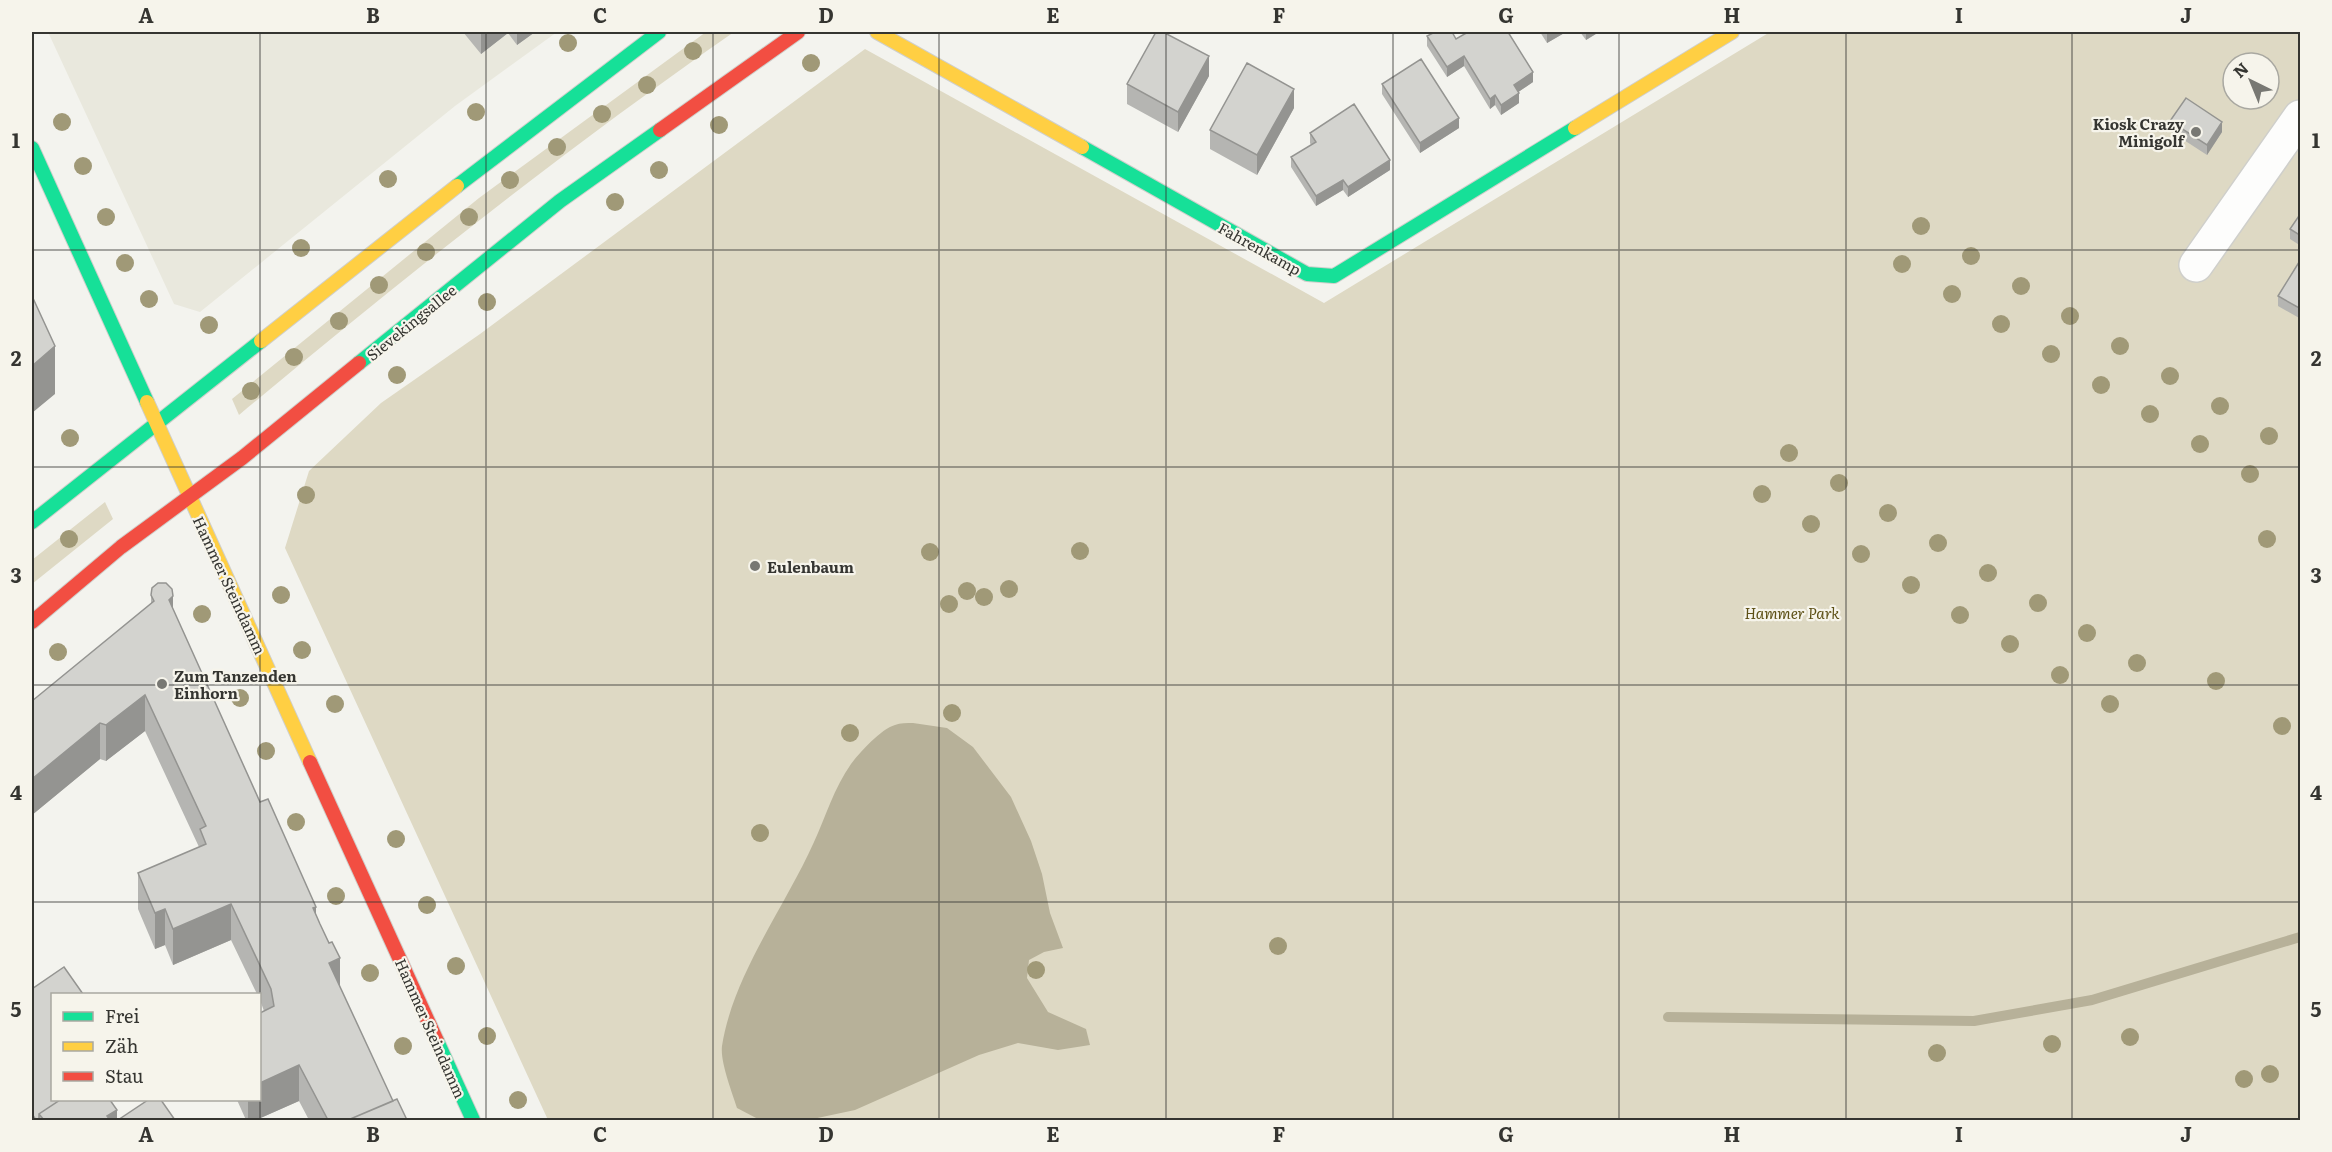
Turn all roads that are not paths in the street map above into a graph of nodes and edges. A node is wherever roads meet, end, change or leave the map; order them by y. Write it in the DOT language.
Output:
graph roads {
  1 [pos="659,32"];
  2 [pos="798,32"];
  3 [pos="877,32"];
  4 [pos="1732,32"];
  5 [pos="2301,117"];
  6 [pos="32,148"];
  7 [pos="2196,265"];
  8 [pos="155,422"];
  9 [pos="189,497"];
  10 [pos="32,522"];
  11 [pos="32,622"];
  12 [pos="473,1120"];
  1 -- 8 [label="main road"];
  2 -- 9 [label="main road, Sievekingsallee"];
  3 -- 4 [label="main road, Fahrenkamp"];
  5 -- 7 [label="street"];
  6 -- 8 [label="main road, Hammer Steindamm"];
  8 -- 9 [label="main road, Hammer Steindamm"];
  8 -- 10 [label="main road"];
  9 -- 11 [label="main road, Sievekingsallee"];
  9 -- 12 [label="main road, Hammer Steindamm"];
}
